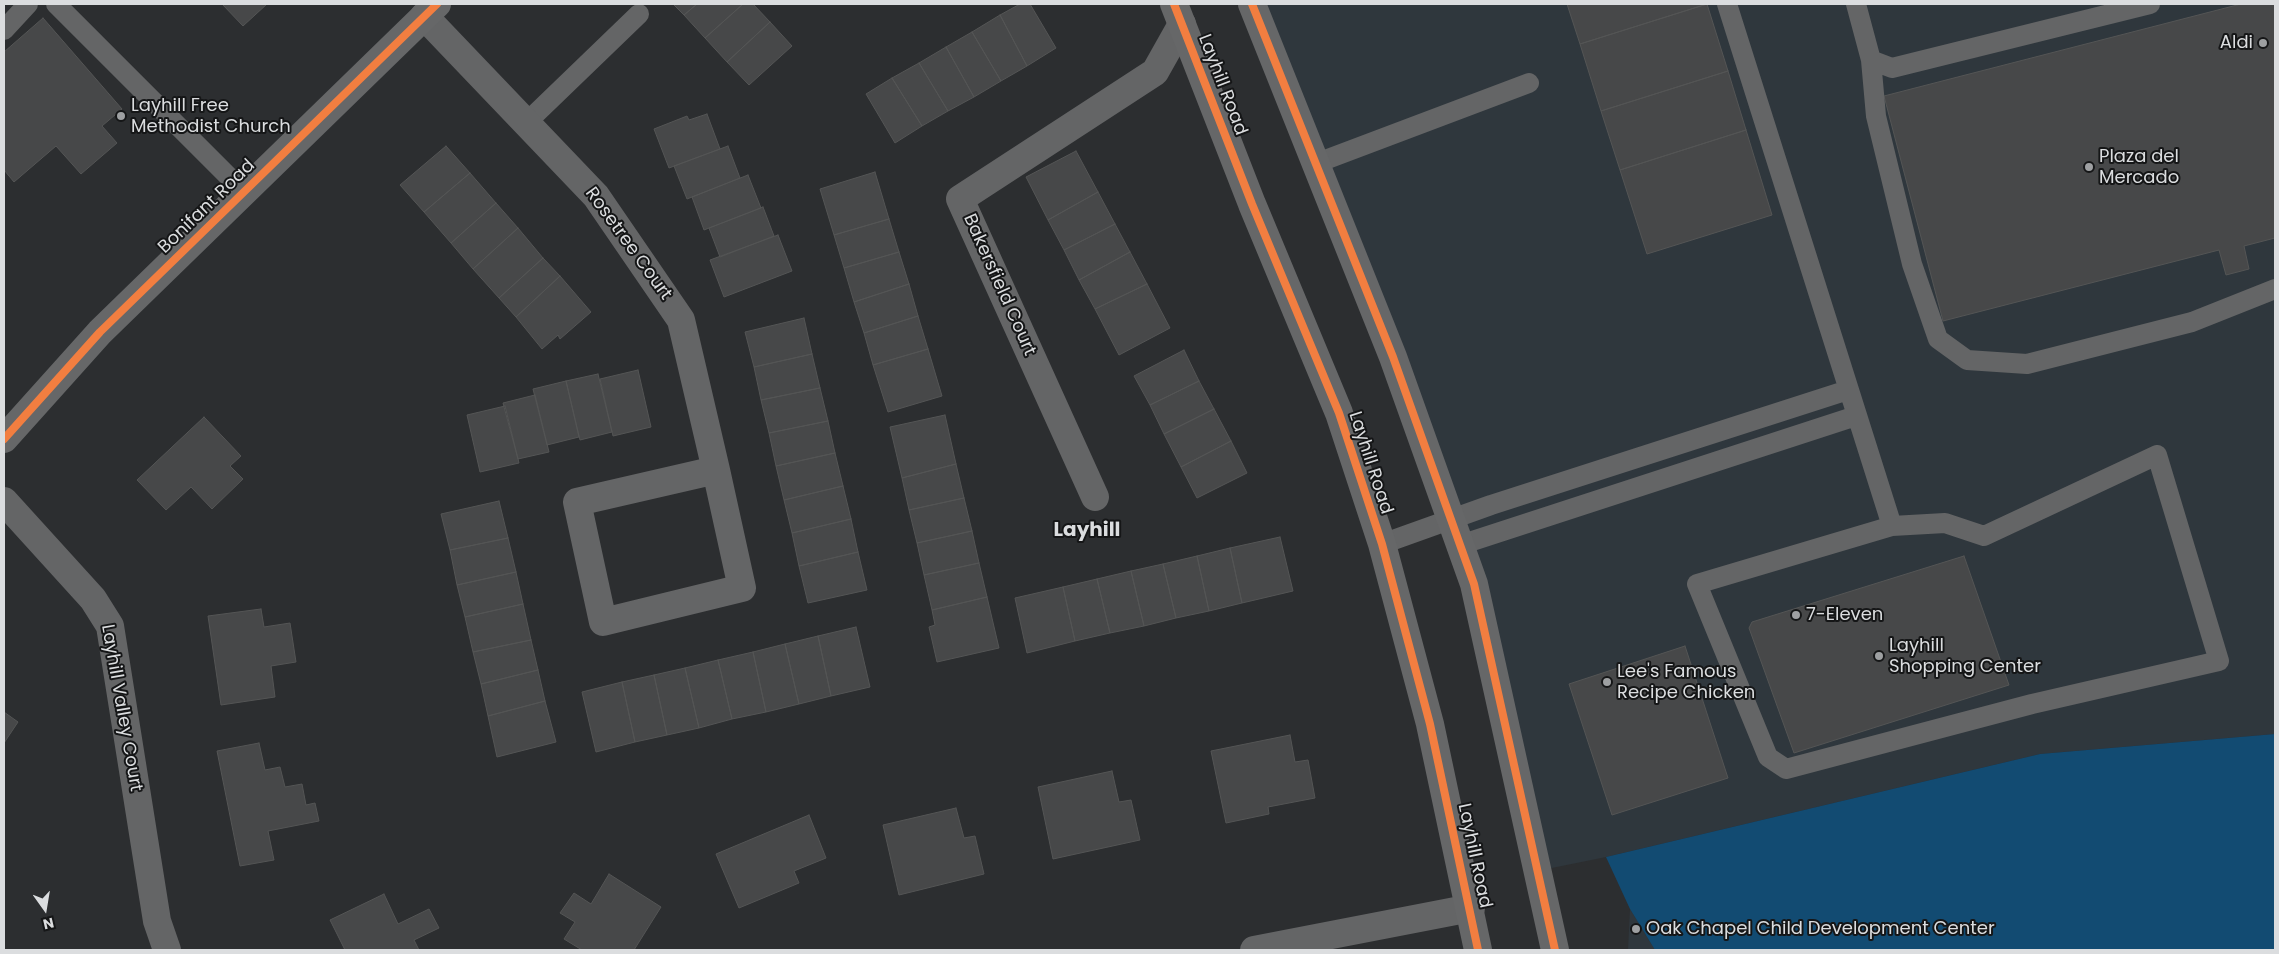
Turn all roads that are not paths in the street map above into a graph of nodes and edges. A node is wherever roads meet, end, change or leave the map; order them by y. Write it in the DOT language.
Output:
graph roads {
  1 [pos="28,4"];
  2 [pos="56,4"];
  3 [pos="1252,4"];
  4 [pos="1728,4"];
  5 [pos="1856,4"];
  6 [pos="2150,4"];
  7 [pos="430,10"];
  8 [pos="639,14"];
  9 [pos="1178,14"];
  10 [pos="4,30"];
  11 [pos="1871,60"];
  12 [pos="1529,83"];
  13 [pos="526,123"];
  14 [pos="1317,163"];
  15 [pos="244,192"];
  16 [pos="2275,289"];
  17 [pos="1848,390"];
  18 [pos="1856,416"];
  19 [pos="4,439"];
  20 [pos="716,470"];
  21 [pos="1095,497"];
  22 [pos="4,501"];
  23 [pos="1450,519"];
  24 [pos="1892,526"];
  25 [pos="1382,544"];
  26 [pos="1460,545"];
  27 [pos="1471,908"];
  28 [pos="166,950"];
  29 [pos="1254,950"];
  30 [pos="1478,950"];
  31 [pos="1554,950"];
  1 -- 10 [label="lane"];
  2 -- 15 [label="lane"];
  3 -- 14 [label="main road"];
  4 -- 17 [label="lane"];
  5 -- 11 [label="lane"];
  6 -- 11 [label="lane"];
  7 -- 13 [label="street, Rosetree Court"];
  7 -- 15 [label="main road, Bonifant Road"];
  8 -- 13 [label="lane"];
  9 -- 21 [label="street, Bakersfield Court"];
  9 -- 25 [label="main road, Layhill Road"];
  11 -- 16 [label="lane"];
  12 -- 14 [label="lane"];
  13 -- 20 [label="street, Rosetree Court"];
  14 -- 23 [label="main road"];
  15 -- 19 [label="main road, Bonifant Road"];
  17 -- 18 [label="lane"];
  17 -- 23 [label="lane"];
  18 -- 24 [label="lane"];
  18 -- 26 [label="lane"];
  20 -- 20 [label="street, Rosetree Court"];
  22 -- 28 [label="street, Layhill Valley Court"];
  23 -- 25 [label="lane"];
  23 -- 26 [label="main road"];
  24 -- 24 [label="lane"];
  25 -- 27 [label="main road, Layhill Road"];
  26 -- 31 [label="main road"];
  27 -- 29 [label="street"];
  27 -- 30 [label="main road, Layhill Road"];
}
